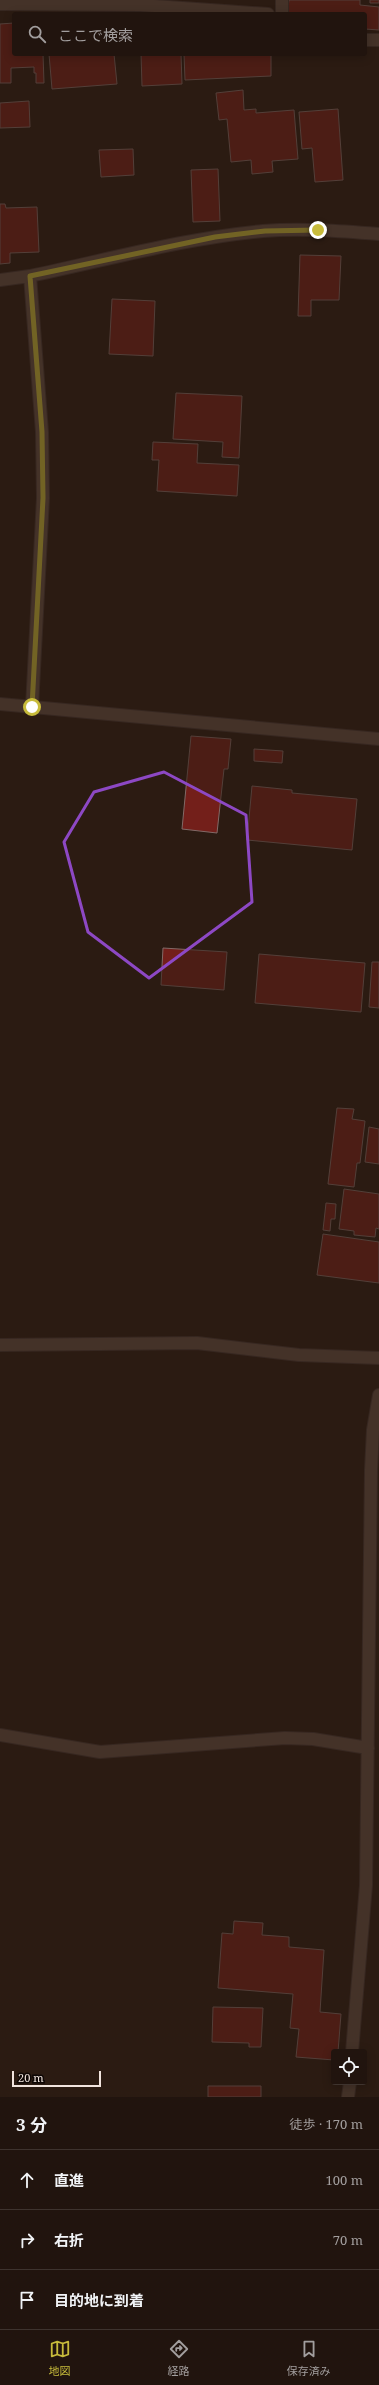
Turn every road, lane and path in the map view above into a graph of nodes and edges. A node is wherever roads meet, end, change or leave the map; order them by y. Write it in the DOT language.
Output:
graph roads {
  1 [pos="282,0"];
  2 [pos="0,4"];
  3 [pos="240,12"];
  4 [pos="282,12"];
  5 [pos="367,40"];
  6 [pos="379,40"];
  7 [pos="379,234"];
  8 [pos="30,276"];
  9 [pos="0,280"];
  10 [pos="0,704"];
  11 [pos="32,707"];
  12 [pos="379,739"];
  13 [pos="0,1345"];
  14 [pos="379,1358"];
  15 [pos="379,1395"];
  16 [pos="0,1736"];
  17 [pos="368,1748"];
  18 [pos="352,2049"];
  19 [pos="350,2085"];
  20 [pos="348,2097"];
  1 -- 4 [label="street"];
  2 -- 3 [label="street"];
  5 -- 6 [label="street"];
  7 -- 8 [label="street"];
  8 -- 9 [label="street"];
  8 -- 11 [label="street"];
  10 -- 11 [label="street"];
  11 -- 12 [label="street"];
  13 -- 14 [label="street"];
  15 -- 17 [label="street"];
  16 -- 17 [label="street"];
  17 -- 18 [label="street"];
  19 -- 20 [label="street"];
}
